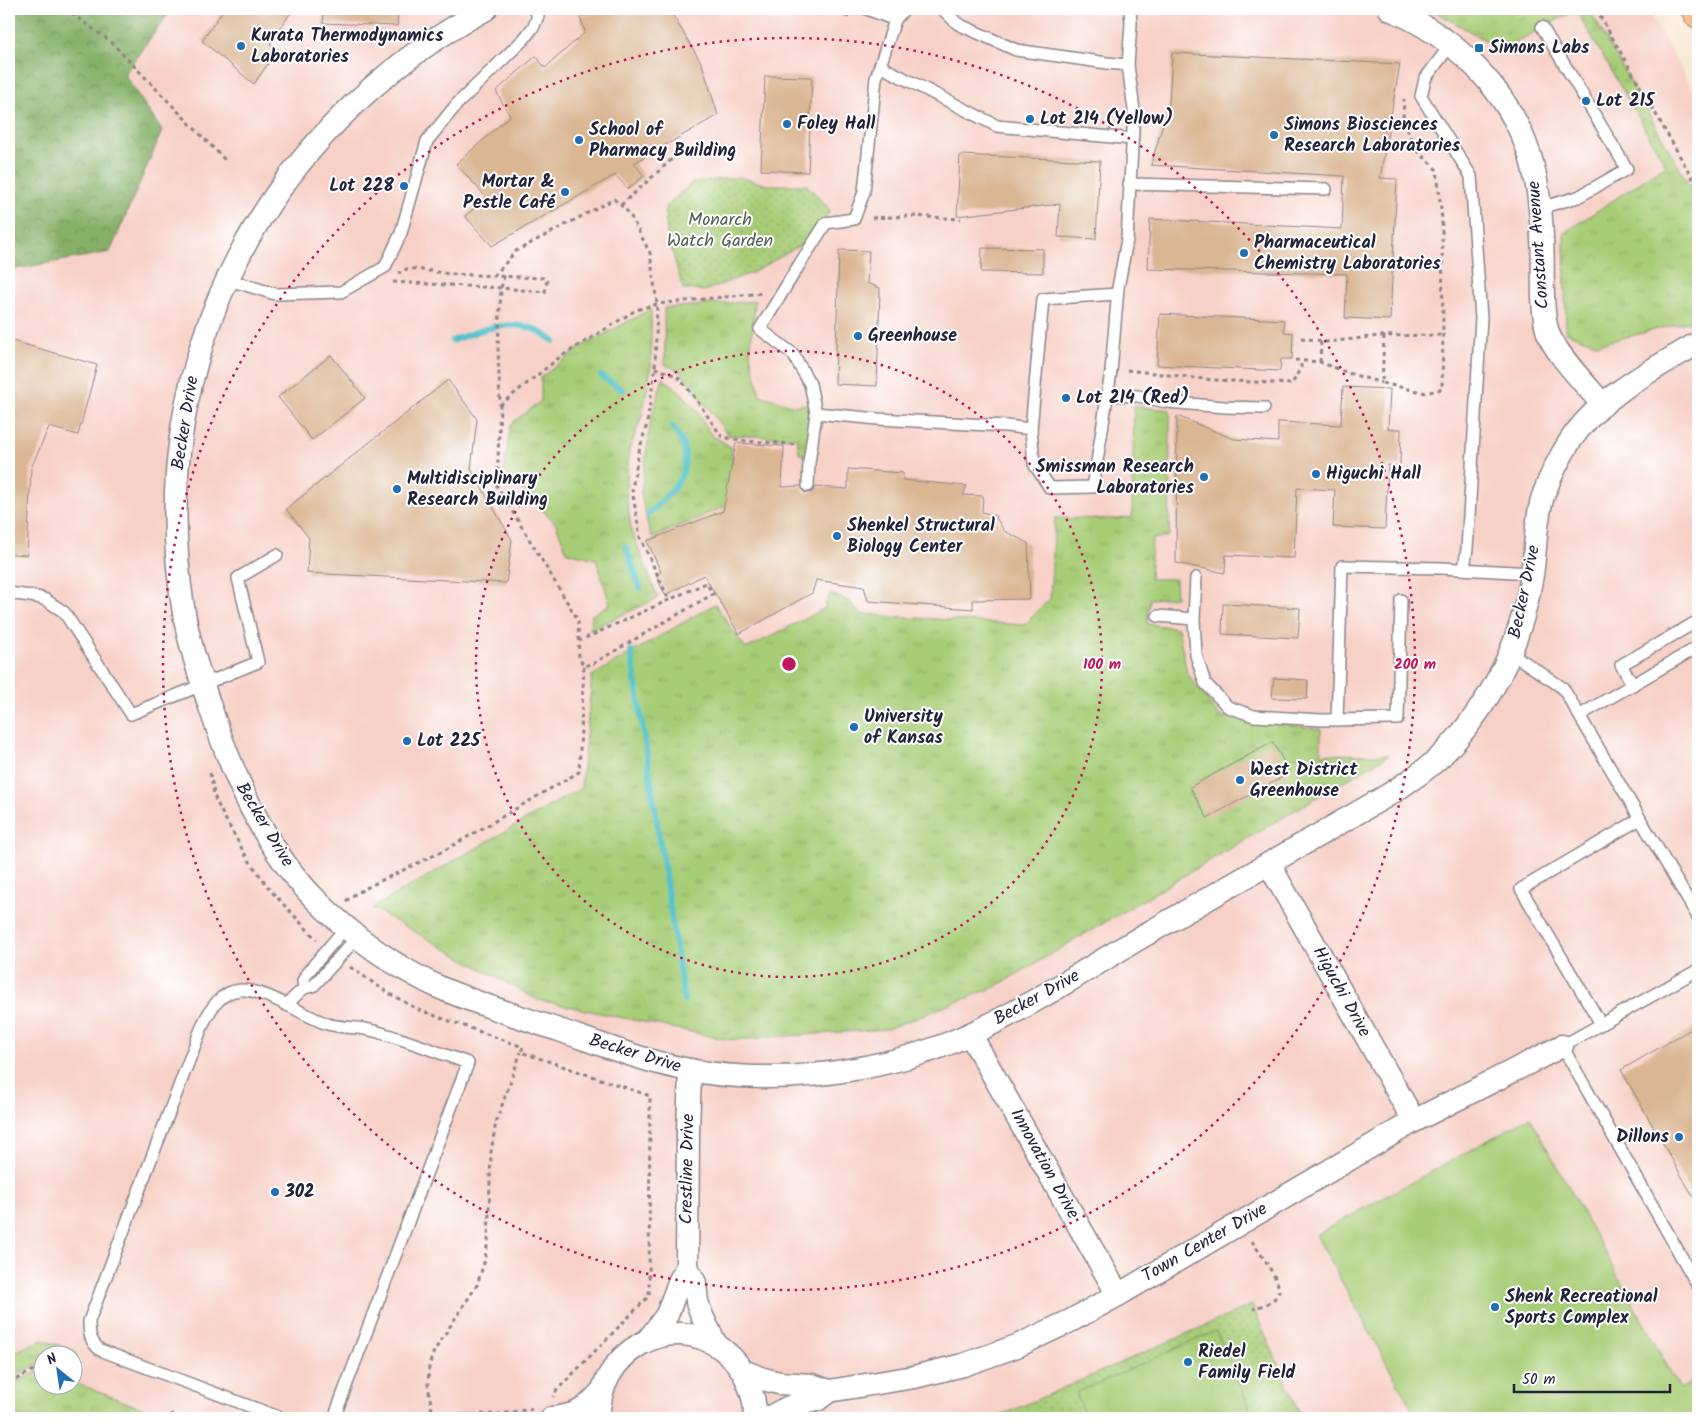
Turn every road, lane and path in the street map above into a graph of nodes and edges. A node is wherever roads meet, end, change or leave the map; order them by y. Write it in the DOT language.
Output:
graph roads {
  1 [pos="64,9"];
  2 [pos="486,9"];
  3 [pos="535,9"];
  4 [pos="822,9"];
  5 [pos="867,9"];
  6 [pos="904,9"];
  7 [pos="942,9"];
  8 [pos="1130,9"];
  9 [pos="1390,9"];
  10 [pos="1596,9"];
  11 [pos="1695,9"];
  12 [pos="1698,14"];
  13 [pos="850,17"];
  14 [pos="895,20"];
  15 [pos="1542,27"];
  16 [pos="1451,44"];
  17 [pos="1128,65"];
  18 [pos="880,66"];
  19 [pos="1404,96"];
  20 [pos="1132,140"];
  21 [pos="680,152"];
  22 [pos="225,160"];
  23 [pos="1129,184"];
  24 [pos="1326,188"];
  25 [pos="1698,188"];
  26 [pos="621,206"];
  27 [pos="1540,208"];
  28 [pos="854,219"];
  29 [pos="961,219"];
  30 [pos="494,276"];
  31 [pos="504,276"];
  32 [pos="226,279"];
  33 [pos="501,288"];
  34 [pos="769,288"];
  35 [pos="1117,294"];
  36 [pos="657,304"];
  37 [pos="1443,335"];
  38 [pos="1384,336"];
  39 [pos="1300,338"];
  40 [pos="1321,341"];
  41 [pos="1698,343"];
  42 [pos="1295,360"];
  43 [pos="1301,360"];
  44 [pos="1320,362"];
  45 [pos="655,368"];
  46 [pos="1127,370"];
  47 [pos="1382,383"];
  48 [pos="1107,395"];
  49 [pos="500,405"];
  50 [pos="1603,405"];
  51 [pos="1264,408"];
  52 [pos="816,413"];
  53 [pos="1031,429"];
  54 [pos="809,463"];
  55 [pos="808,486"];
  56 [pos="277,555"];
  57 [pos="1464,568"];
  58 [pos="1532,574"];
  59 [pos="1196,578"];
  60 [pos="9,593"];
  61 [pos="669,600"];
  62 [pos="1401,600"];
  63 [pos="1158,616"];
  64 [pos="1194,619"];
  65 [pos="1698,621"];
  66 [pos="579,641"];
  67 [pos="1698,647"];
  68 [pos="1511,653"];
  69 [pos="584,666"];
  70 [pos="202,684"];
  71 [pos="1633,685"];
  72 [pos="1580,715"];
  73 [pos="1337,720"];
  74 [pos="1640,819"];
  75 [pos="1268,864"];
  76 [pos="1698,917"];
  77 [pos="348,923"];
  78 [pos="1698,970"];
  79 [pos="286,1005"];
  80 [pos="1601,1024"];
  81 [pos="970,1034"];
  82 [pos="1562,1046"];
  83 [pos="521,1052"];
  84 [pos="690,1070"];
  85 [pos="650,1096"];
  86 [pos="1414,1121"];
  87 [pos="1241,1223"];
  88 [pos="687,1267"];
  89 [pos="1698,1286"];
  90 [pos="1118,1295"];
  91 [pos="1253,1309"];
  92 [pos="648,1340"];
  93 [pos="716,1345"];
  94 [pos="32,1371"];
  95 [pos="744,1371"];
  96 [pos="9,1383"];
  97 [pos="830,1391"];
  98 [pos="601,1392"];
  99 [pos="548,1410"];
  100 [pos="172,1413"];
  101 [pos="433,1416"];
  102 [pos="174,1418"];
  103 [pos="281,1418"];
  104 [pos="334,1418"];
  105 [pos="599,1418"];
  106 [pos="755,1418"];
  107 [pos="768,1418"];
  1 -- 22 [label="path"];
  2 -- 32 [label="street, Becker Drive"];
  3 -- 32 [label="lane"];
  4 -- 13 [label="path"];
  5 -- 14 [label="lane"];
  6 -- 14 [label="lane"];
  7 -- 17 [label="lane"];
  8 -- 17 [label="lane"];
  9 -- 16 [label="street, Constant Avenue"];
  10 -- 25 [label="path"];
  11 -- 12 [label="highway"];
  14 -- 18 [label="lane"];
  15 -- 27 [label="lane"];
  16 -- 27 [label="street, Constant Avenue"];
  16 -- 57 [label="lane"];
  17 -- 20 [label="lane"];
  18 -- 20 [label="lane"];
  18 -- 28 [label="lane"];
  19 -- 37 [label="path"];
  20 -- 23 [label="lane"];
  21 -- 26 [label="path"];
  23 -- 24 [label="lane"];
  23 -- 35 [label="lane"];
  26 -- 30 [label="path"];
  26 -- 36 [label="path"];
  27 -- 50 [label="street, Constant Avenue"];
  28 -- 29 [label="path"];
  28 -- 52 [label="lane"];
  30 -- 31 [label="path"];
  30 -- 33 [label="path"];
  31 -- 33 [label="path"];
  31 -- 33 [label="path"];
  32 -- 70 [label="street, Becker Drive"];
  33 -- 49 [label="path"];
  34 -- 36 [label="path"];
  35 -- 48 [label="lane"];
  35 -- 53 [label="lane"];
  36 -- 45 [label="path"];
  36 -- 49 [label="path"];
  37 -- 38 [label="path"];
  37 -- 47 [label="path"];
  38 -- 40 [label="path"];
  38 -- 47 [label="path"];
  39 -- 40 [label="path"];
  40 -- 44 [label="path"];
  41 -- 50 [label="street, Becker Drive"];
  42 -- 43 [label="path"];
  43 -- 44 [label="path"];
  43 -- 46 [label="path"];
  44 -- 47 [label="path"];
  45 -- 54 [label="path"];
  45 -- 61 [label="path"];
  48 -- 51 [label="lane"];
  48 -- 53 [label="lane"];
  49 -- 66 [label="path"];
  50 -- 58 [label="street, Becker Drive"];
  52 -- 53 [label="lane"];
  52 -- 54 [label="lane"];
  54 -- 55 [label="lane"];
  56 -- 70 [label="lane"];
  57 -- 58 [label="lane"];
  57 -- 73 [label="lane"];
  58 -- 68 [label="street, Becker Drive"];
  59 -- 64 [label="lane"];
  60 -- 70 [label="lane"];
  61 -- 66 [label="path"];
  61 -- 69 [label="path"];
  62 -- 73 [label="lane"];
  63 -- 64 [label="lane"];
  64 -- 73 [label="lane"];
  65 -- 71 [label="lane"];
  66 -- 69 [label="path"];
  67 -- 71 [label="lane"];
  68 -- 72 [label="lane"];
  68 -- 75 [label="street, Becker Drive"];
  69 -- 77 [label="path"];
  70 -- 77 [label="street, Becker Drive"];
  71 -- 72 [label="lane"];
  72 -- 74 [label="lane"];
  74 -- 76 [label="lane"];
  74 -- 80 [label="lane"];
  75 -- 81 [label="street, Becker Drive"];
  75 -- 86 [label="street, Higuchi Drive"];
  77 -- 79 [label="lane"];
  77 -- 84 [label="street, Becker Drive"];
  78 -- 80 [label="lane"];
  79 -- 103 [label="lane"];
  79 -- 104 [label="lane"];
  80 -- 82 [label="lane"];
  81 -- 84 [label="street, Becker Drive"];
  81 -- 90 [label="street, Innovation Drive"];
  82 -- 86 [label="street, Town Center Drive"];
  82 -- 89 [label="lane"];
  83 -- 101 [label="path"];
  84 -- 88 [label="street, Crestline Drive"];
  85 -- 99 [label="path"];
  86 -- 87 [label="street, Town Center Drive"];
  87 -- 90 [label="street, Town Center Drive"];
  87 -- 91 [label="path"];
  88 -- 92 [label="street, Crestline Drive"];
  88 -- 93 [label="street, Crestline Drive"];
  90 -- 97 [label="street, Town Center Drive"];
  92 -- 93 [label="street"];
  92 -- 98 [label="street"];
  93 -- 95 [label="street"];
  94 -- 96 [label="path"];
  95 -- 97 [label="street, Town Center Drive"];
  95 -- 106 [label="street"];
  97 -- 107 [label="street, Town Center Drive"];
  98 -- 99 [label="street"];
  98 -- 105 [label="street"];
  99 -- 101 [label="path"];
  100 -- 102 [label="path"];
}
